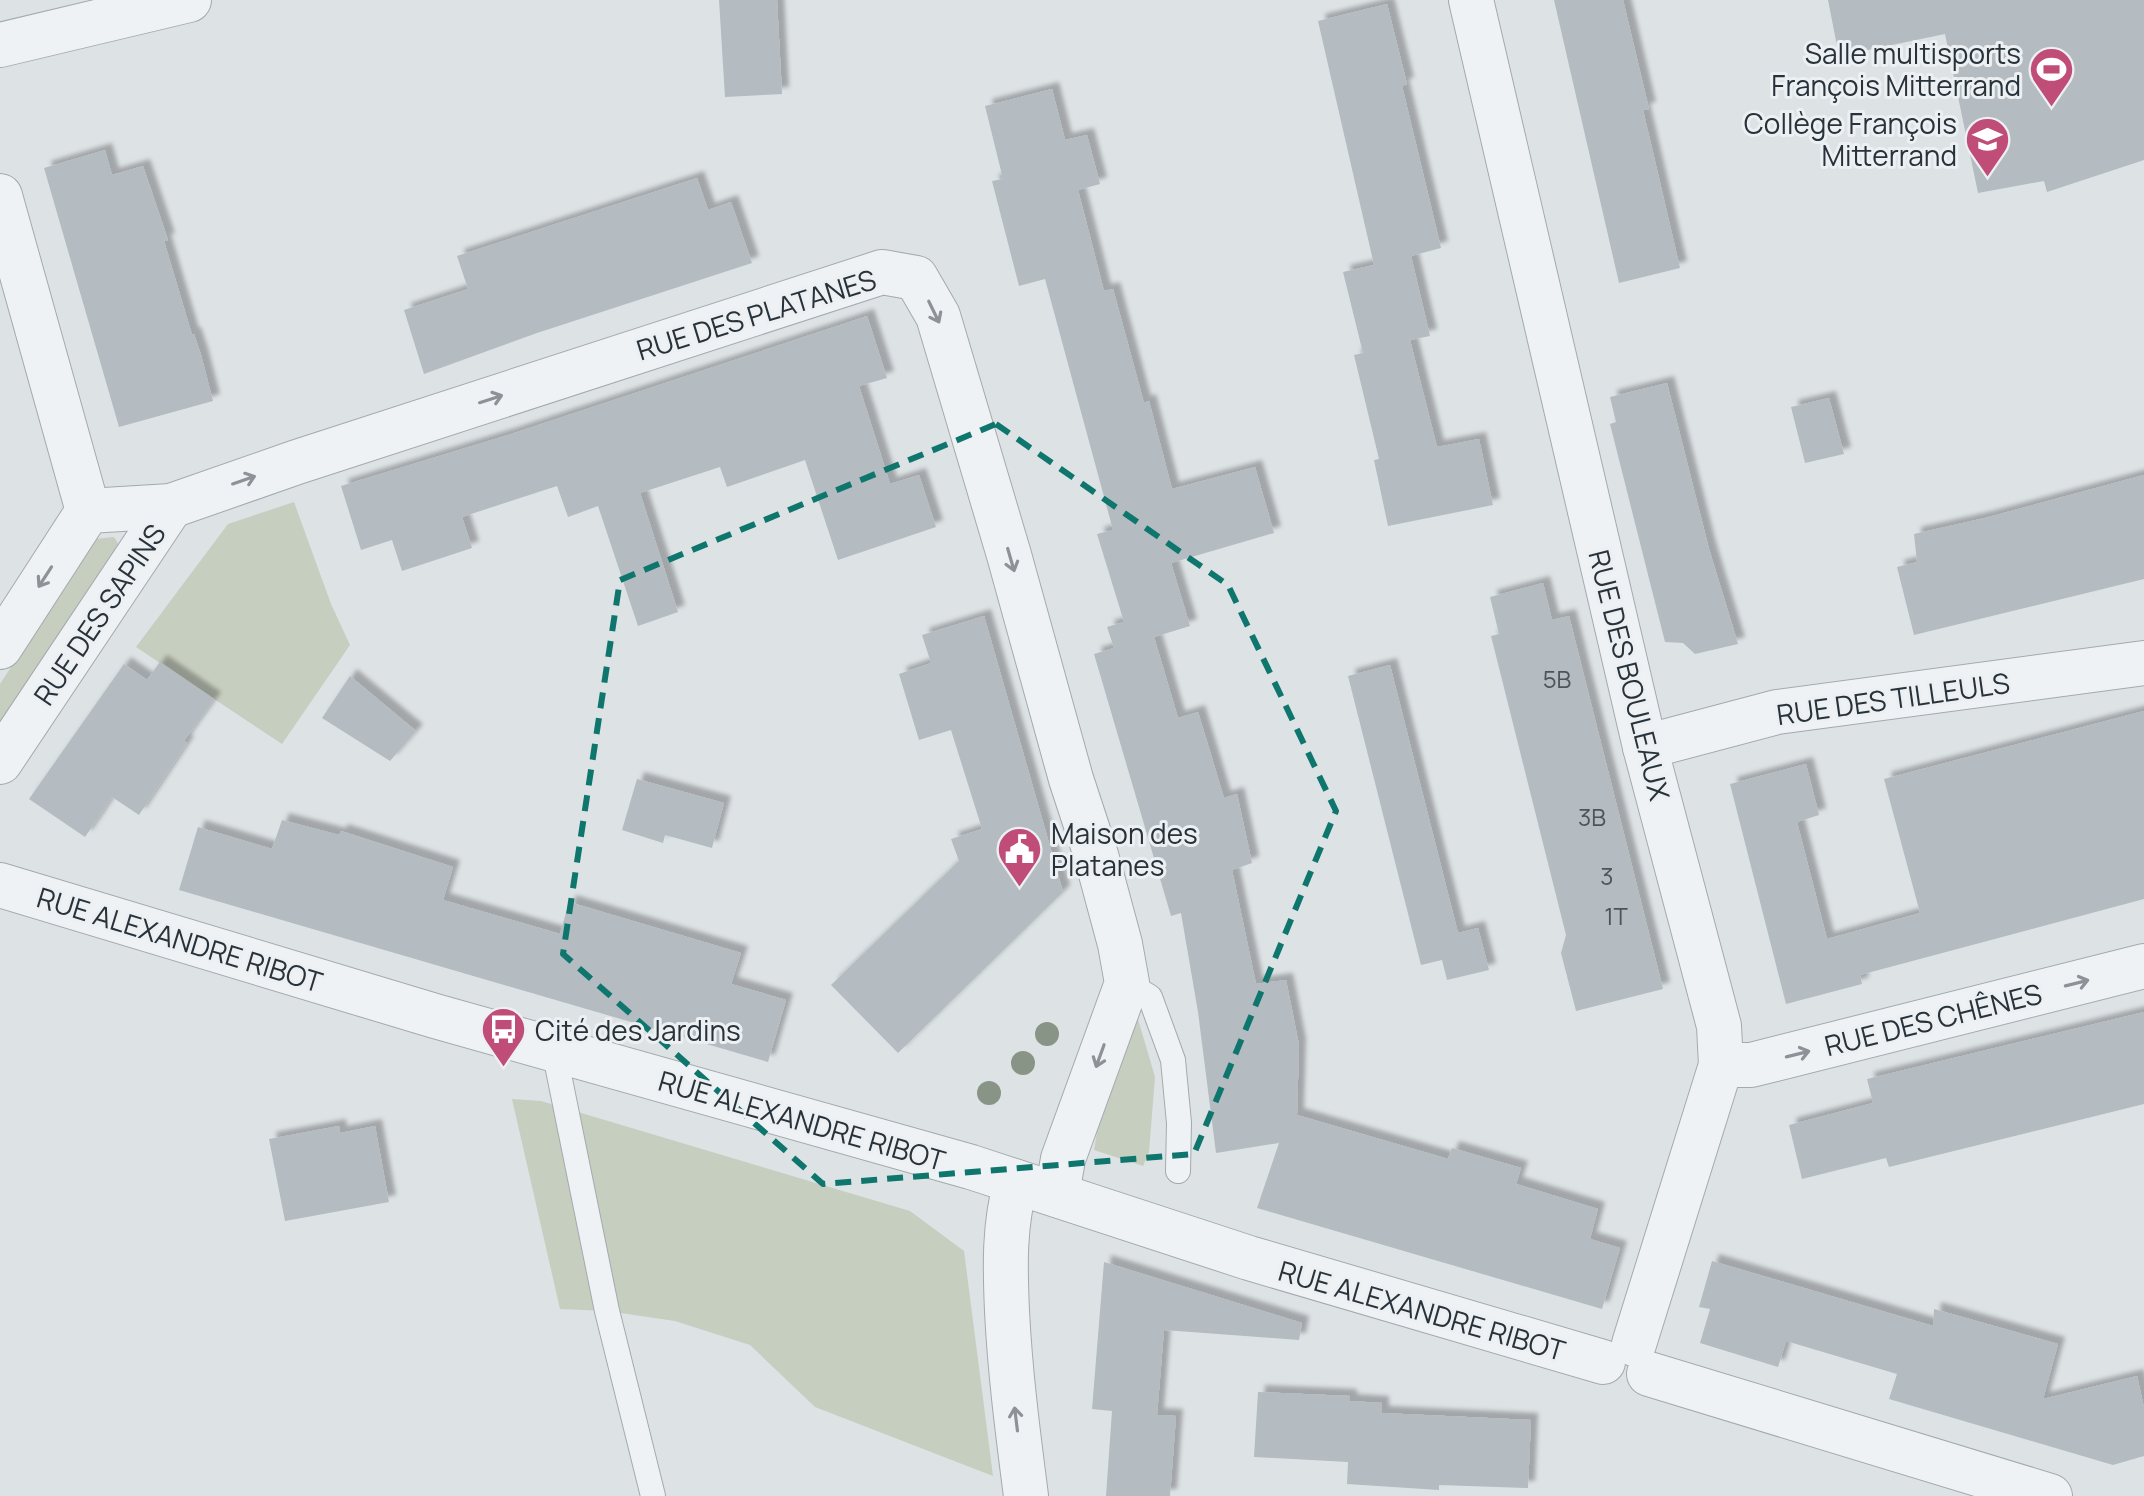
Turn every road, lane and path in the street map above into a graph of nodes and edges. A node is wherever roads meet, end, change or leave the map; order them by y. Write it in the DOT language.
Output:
graph roads {
  1 [pos="189,0"];
  2 [pos="1471,0"];
  3 [pos="0,45"];
  4 [pos="0,196"];
  5 [pos="171,506"];
  6 [pos="88,511"];
  7 [pos="0,647"];
  8 [pos="2144,663"];
  9 [pos="1645,747"];
  10 [pos="0,762"];
  11 [pos="0,885"];
  12 [pos="2144,966"];
  13 [pos="1127,983"];
  14 [pos="554,1050"];
  15 [pos="1721,1065"];
  16 [pos="1178,1171"];
  17 [pos="1036,1188"];
  18 [pos="1628,1360"];
  19 [pos="653,1496"];
  20 [pos="1026,1496"];
  21 [pos="2050,1496"];
  1 -- 3 [label="street"];
  2 -- 9 [label="street, RUE DES BOULEAUX"];
  4 -- 6 [label="street"];
  5 -- 6 [label="street"];
  5 -- 10 [label="street, RUE DES SAPINS"];
  5 -- 13 [label="street, RUE DES PLATANES, one-way"];
  6 -- 7 [label="street, one-way"];
  8 -- 9 [label="street, RUE DES TILLEULS"];
  9 -- 15 [label="street, RUE DES BOULEAUX"];
  11 -- 14 [label="street, RUE ALEXANDRE RIBOT"];
  15 -- 12 [label="street, RUE DES CHÊNES, one-way"];
  13 -- 16 [label="lane"];
  13 -- 17 [label="street, one-way"];
  14 -- 17 [label="street, RUE ALEXANDRE RIBOT"];
  14 -- 19 [label="lane"];
  15 -- 18 [label="street, RUE DES BOULEAUX"];
  17 -- 18 [label="street, RUE ALEXANDRE RIBOT"];
  20 -- 17 [label="street, one-way"];
  18 -- 21 [label="street, RUE ALEXANDRE RIBOT"];
}
